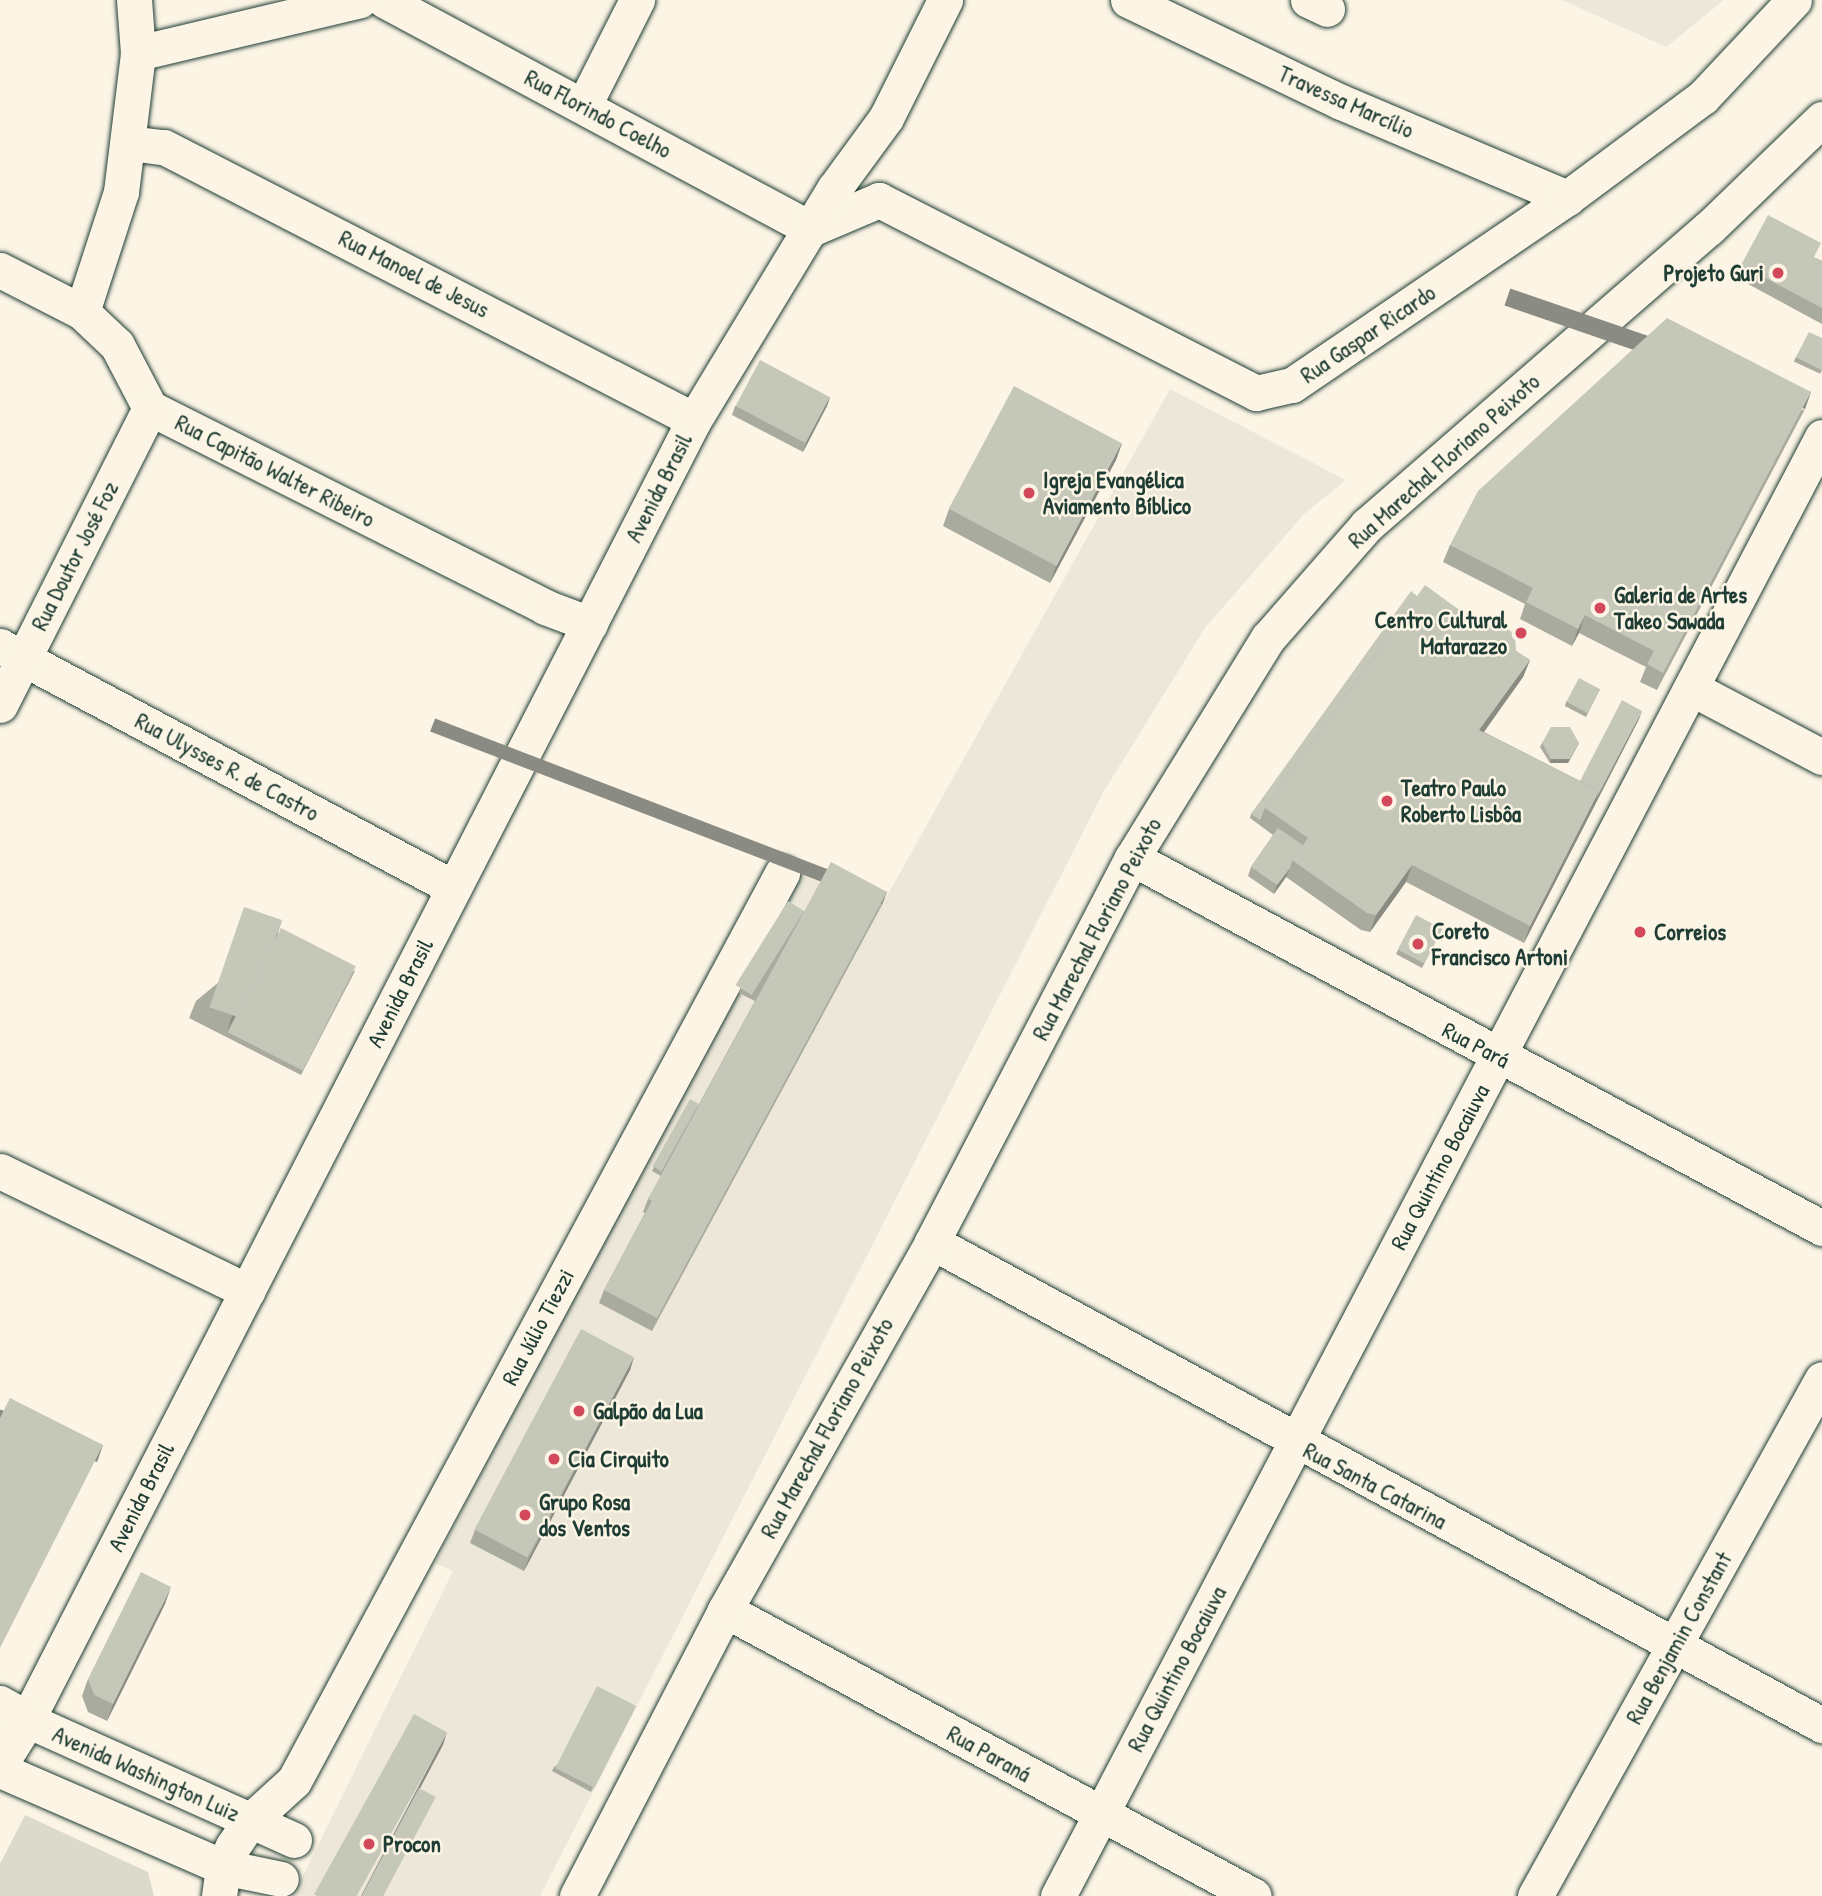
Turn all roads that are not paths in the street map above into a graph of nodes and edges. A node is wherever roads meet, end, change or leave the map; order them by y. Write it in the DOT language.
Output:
graph roads {
  1 [pos="134,0"];
  2 [pos="360,0"];
  3 [pos="384,0"];
  4 [pos="637,0"];
  5 [pos="945,0"];
  6 [pos="1128,0"];
  7 [pos="1794,0"];
  8 [pos="138,53"];
  9 [pos="584,105"];
  10 [pos="886,118"];
  11 [pos="1822,120"];
  12 [pos="129,142"];
  13 [pos="1567,198"];
  14 [pos="879,200"];
  15 [pos="811,229"];
  16 [pos="0,270"];
  17 [pos="82,312"];
  18 [pos="150,408"];
  19 [pos="694,421"];
  20 [pos="1822,438"];
  21 [pos="590,624"];
  22 [pos="12,651"];
  23 [pos="1691,688"];
  24 [pos="0,705"];
  25 [pos="1822,757"];
  26 [pos="1132,858"];
  27 [pos="782,873"];
  28 [pos="454,888"];
  29 [pos="1498,1057"];
  30 [pos="0,1171"];
  31 [pos="1822,1228"];
  32 [pos="932,1242"];
  33 [pos="247,1291"];
  34 [pos="1822,1379"];
  35 [pos="1295,1443"];
  36 [pos="725,1610"];
  37 [pos="1675,1647"];
  38 [pos="14,1712"];
  39 [pos="1822,1725"];
  40 [pos="0,1763"];
  41 [pos="0,1770"];
  42 [pos="294,1781"];
  43 [pos="1101,1815"];
  44 [pos="250,1821"];
  45 [pos="294,1840"];
  46 [pos="221,1882"];
  47 [pos="278,1887"];
  48 [pos="577,1896"];
  49 [pos="1058,1896"];
  50 [pos="1254,1896"];
  51 [pos="1535,1896"];
  1 -- 8 [label="street"];
  2 -- 8 [label="street"];
  3 -- 9 [label="street, Rua Florindo Coelho"];
  4 -- 9 [label="street"];
  5 -- 10 [label="street"];
  6 -- 13 [label="street, Travessa Marcílio"];
  7 -- 13 [label="street, Rua Gaspar Ricardo"];
  8 -- 12 [label="street"];
  9 -- 15 [label="street, Rua Florindo Coelho"];
  10 -- 14 [label="street"];
  10 -- 15 [label="street, Avenida Brasil"];
  11 -- 26 [label="street, Rua Marechal Floriano Peixoto"];
  12 -- 17 [label="street"];
  12 -- 19 [label="street, Rua Manoel de Jesus"];
  13 -- 14 [label="street, Rua Gaspar Ricardo"];
  14 -- 15 [label="street"];
  15 -- 19 [label="street, Avenida Brasil"];
  16 -- 17 [label="street, Rua Capitão Walter Ribeiro"];
  17 -- 18 [label="street, Rua Capitão Walter Ribeiro"];
  18 -- 21 [label="street, Rua Capitão Walter Ribeiro"];
  18 -- 22 [label="street, Rua Doutor José Foz"];
  19 -- 21 [label="street, Avenida Brasil"];
  20 -- 23 [label="street, Rua Quintino Bocaiuva"];
  21 -- 28 [label="street, Avenida Brasil"];
  22 -- 24 [label="street, Rua Doutor José Foz"];
  22 -- 28 [label="street, Rua Ulysses R. de Castro"];
  23 -- 25 [label="street"];
  23 -- 29 [label="street, Rua Quintino Bocaiuva"];
  26 -- 29 [label="street, Rua Pará"];
  26 -- 32 [label="street, Rua Marechal Floriano Peixoto"];
  27 -- 42 [label="street, Rua Júlio Tiezzi"];
  28 -- 33 [label="street, Avenida Brasil"];
  29 -- 31 [label="street, Rua Pará"];
  29 -- 35 [label="street, Rua Quintino Bocaiuva"];
  30 -- 33 [label="street"];
  32 -- 35 [label="street, Rua Santa Catarina"];
  32 -- 36 [label="street, Rua Marechal Floriano Peixoto"];
  33 -- 38 [label="street, Avenida Brasil"];
  34 -- 37 [label="street, Rua Benjamin Constant"];
  35 -- 37 [label="street, Rua Santa Catarina"];
  35 -- 43 [label="street, Rua Quintino Bocaiuva"];
  36 -- 43 [label="street, Rua Paraná"];
  36 -- 48 [label="street, Rua Marechal Floriano Peixoto"];
  37 -- 39 [label="street, Rua Santa Catarina"];
  37 -- 51 [label="street, Rua Benjamin Constant"];
  38 -- 40 [label="main road, Avenida Brasil"];
  38 -- 44 [label="street, Avenida Washington Luiz"];
  41 -- 46 [label="street"];
  42 -- 44 [label="street, Rua Júlio Tiezzi"];
  42 -- 45 [label="street, Rua Júlio Tiezzi"];
  43 -- 49 [label="street, Rua Quintino Bocaiuva"];
  43 -- 50 [label="street, Rua Paraná"];
  44 -- 45 [label="street, Avenida Washington Luiz"];
  44 -- 46 [label="street, Rua Júlio Tiezzi"];
  45 -- 47 [label="street, Rua Júlio Tiezzi"];
  46 -- 47 [label="street"];
}
